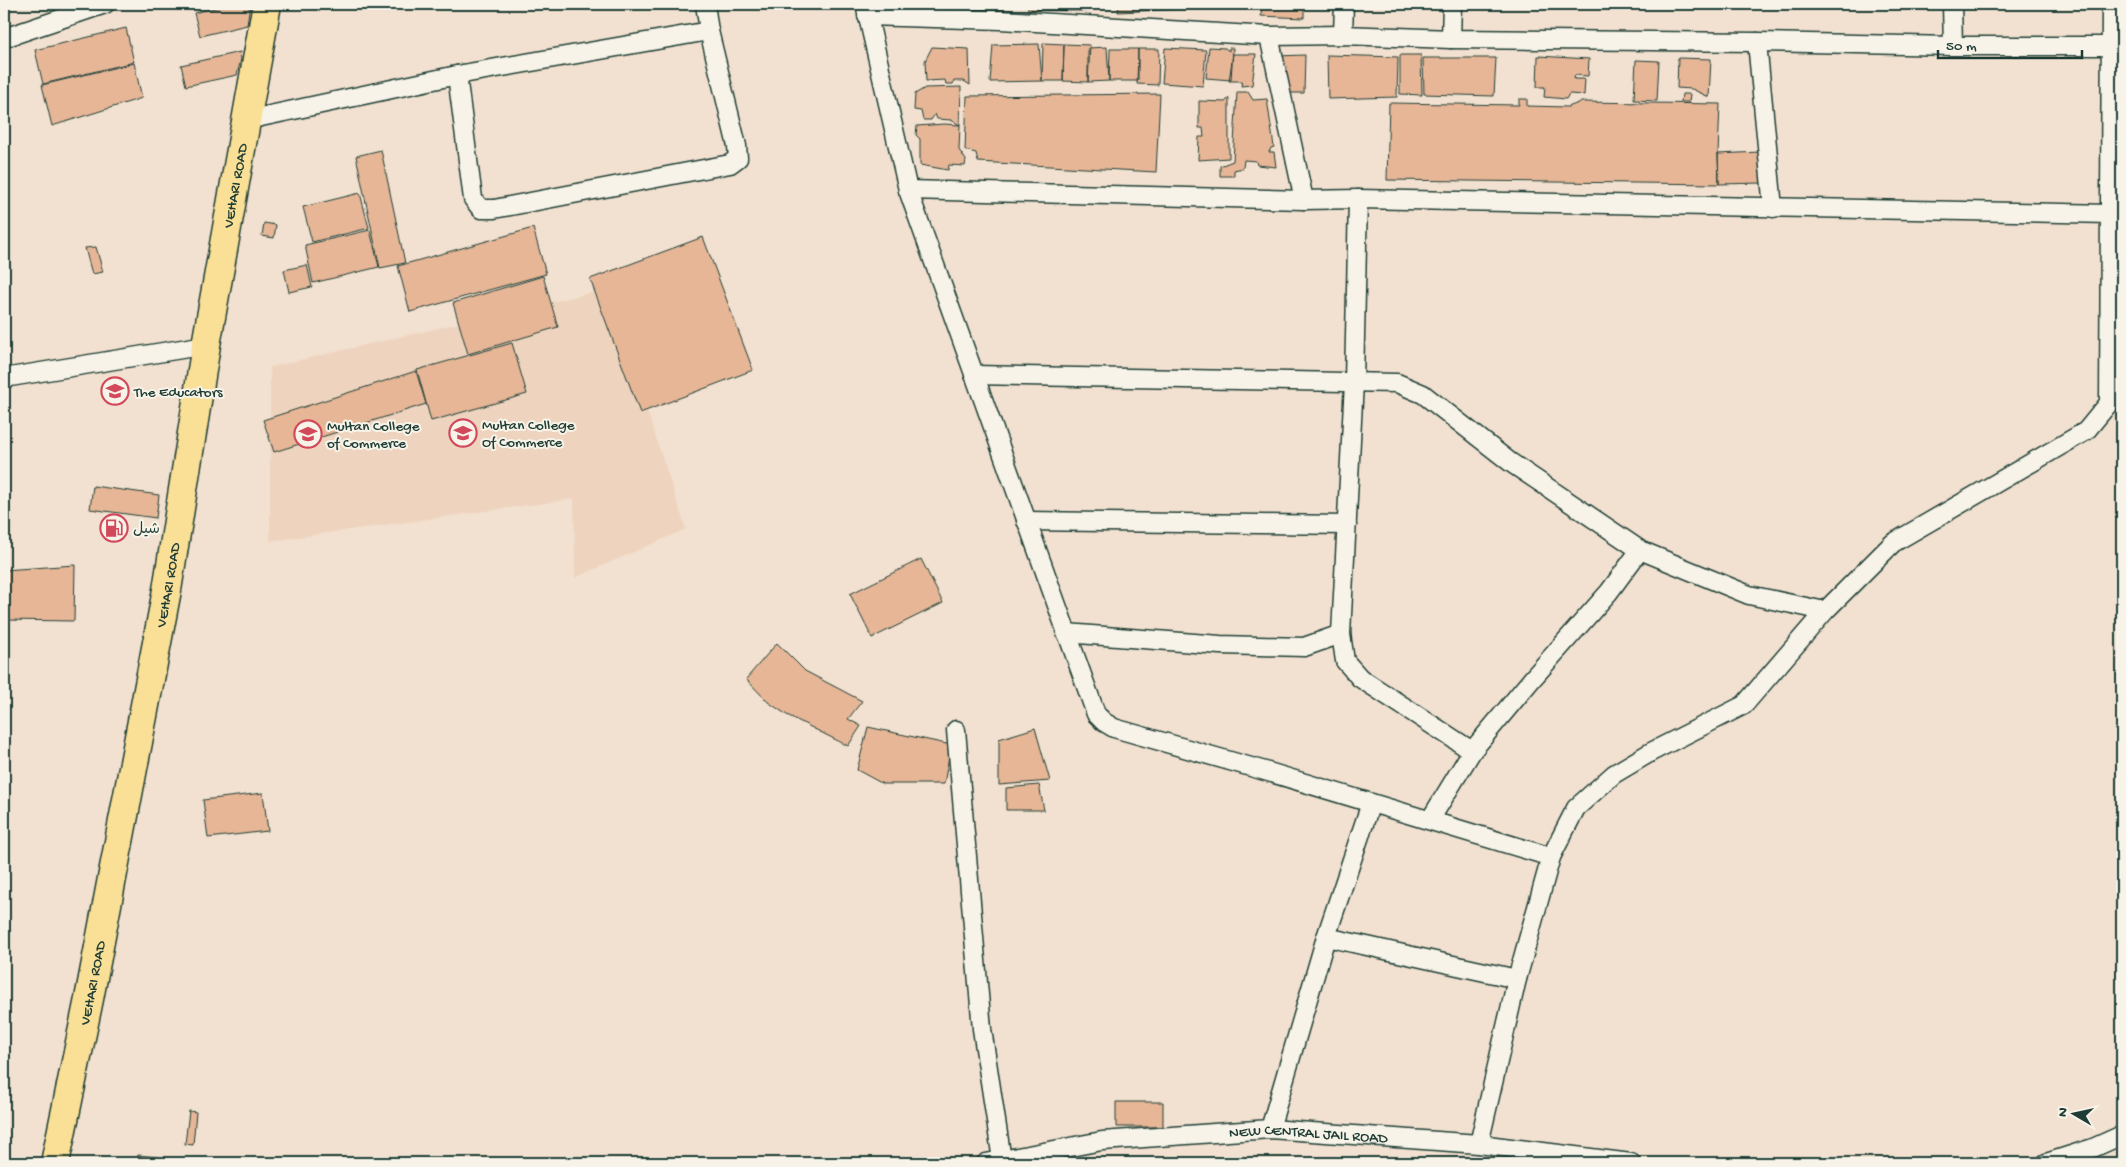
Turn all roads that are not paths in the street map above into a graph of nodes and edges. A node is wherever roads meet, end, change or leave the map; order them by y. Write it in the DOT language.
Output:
graph roads {
  1 [pos="106,4"];
  2 [pos="267,4"];
  3 [pos="705,4"];
  4 [pos="1344,4"];
  5 [pos="1452,4"];
  6 [pos="1952,4"];
  7 [pos="2111,4"];
  8 [pos="866,10"];
  9 [pos="1001,12"];
  10 [pos="709,31"];
  11 [pos="1343,35"];
  12 [pos="1269,36"];
  13 [pos="4,38"];
  14 [pos="1451,39"];
  15 [pos="1757,42"];
  16 [pos="1953,46"];
  17 [pos="2111,46"];
  18 [pos="457,75"];
  19 [pos="247,120"];
  20 [pos="908,190"];
  21 [pos="1358,199"];
  22 [pos="1304,200"];
  23 [pos="1773,208"];
  24 [pos="2116,213"];
  25 [pos="206,345"];
  26 [pos="974,376"];
  27 [pos="4,378"];
  28 [pos="1354,382"];
  29 [pos="2116,403"];
  30 [pos="1026,521"];
  31 [pos="1347,525"];
  32 [pos="1640,550"];
  33 [pos="1825,611"];
  34 [pos="1066,633"];
  35 [pos="1341,634"];
  36 [pos="956,730"];
  37 [pos="1472,751"];
  38 [pos="1371,803"];
  39 [pos="1430,820"];
  40 [pos="1551,857"];
  41 [pos="1326,937"];
  42 [pos="1517,979"];
  43 [pos="1270,1129"];
  44 [pos="2122,1135"];
  45 [pos="1479,1144"];
  46 [pos="994,1162"];
  47 [pos="55,1163"];
  48 [pos="1631,1163"];
  49 [pos="2046,1163"];
  1 -- 13 [label="street"];
  2 -- 19 [label="main road, VEHARI ROAD"];
  3 -- 10 [label="street"];
  4 -- 11 [label="street"];
  5 -- 14 [label="street"];
  6 -- 16 [label="street"];
  7 -- 17 [label="street"];
  8 -- 9 [label="street"];
  8 -- 20 [label="street"];
  9 -- 12 [label="street"];
  10 -- 18 [label="street"];
  10 -- 18 [label="street"];
  11 -- 12 [label="street"];
  11 -- 14 [label="street"];
  12 -- 22 [label="street"];
  14 -- 15 [label="street"];
  15 -- 16 [label="street"];
  15 -- 23 [label="street"];
  16 -- 17 [label="street"];
  17 -- 24 [label="street"];
  18 -- 19 [label="street"];
  19 -- 25 [label="main road, VEHARI ROAD"];
  20 -- 22 [label="street"];
  20 -- 26 [label="street"];
  21 -- 22 [label="street"];
  21 -- 23 [label="street"];
  21 -- 28 [label="street"];
  23 -- 24 [label="street"];
  24 -- 29 [label="street"];
  25 -- 27 [label="street"];
  25 -- 47 [label="main road, VEHARI ROAD"];
  26 -- 28 [label="street"];
  26 -- 30 [label="street"];
  28 -- 31 [label="street"];
  28 -- 32 [label="street"];
  29 -- 33 [label="street"];
  30 -- 31 [label="street"];
  30 -- 34 [label="street"];
  31 -- 35 [label="street"];
  32 -- 33 [label="street"];
  32 -- 37 [label="street"];
  33 -- 40 [label="street"];
  34 -- 35 [label="street"];
  34 -- 38 [label="street"];
  35 -- 37 [label="street"];
  36 -- 46 [label="street"];
  37 -- 39 [label="street"];
  38 -- 39 [label="street"];
  38 -- 41 [label="street"];
  39 -- 40 [label="street"];
  40 -- 42 [label="street"];
  41 -- 42 [label="street"];
  41 -- 43 [label="street"];
  42 -- 45 [label="street"];
  43 -- 45 [label="street, NEW CENTRAL JAIL ROAD"];
  43 -- 46 [label="street, NEW CENTRAL JAIL ROAD"];
  44 -- 49 [label="street"];
  45 -- 48 [label="street, NEW CENTRAL JAIL ROAD"];
}
